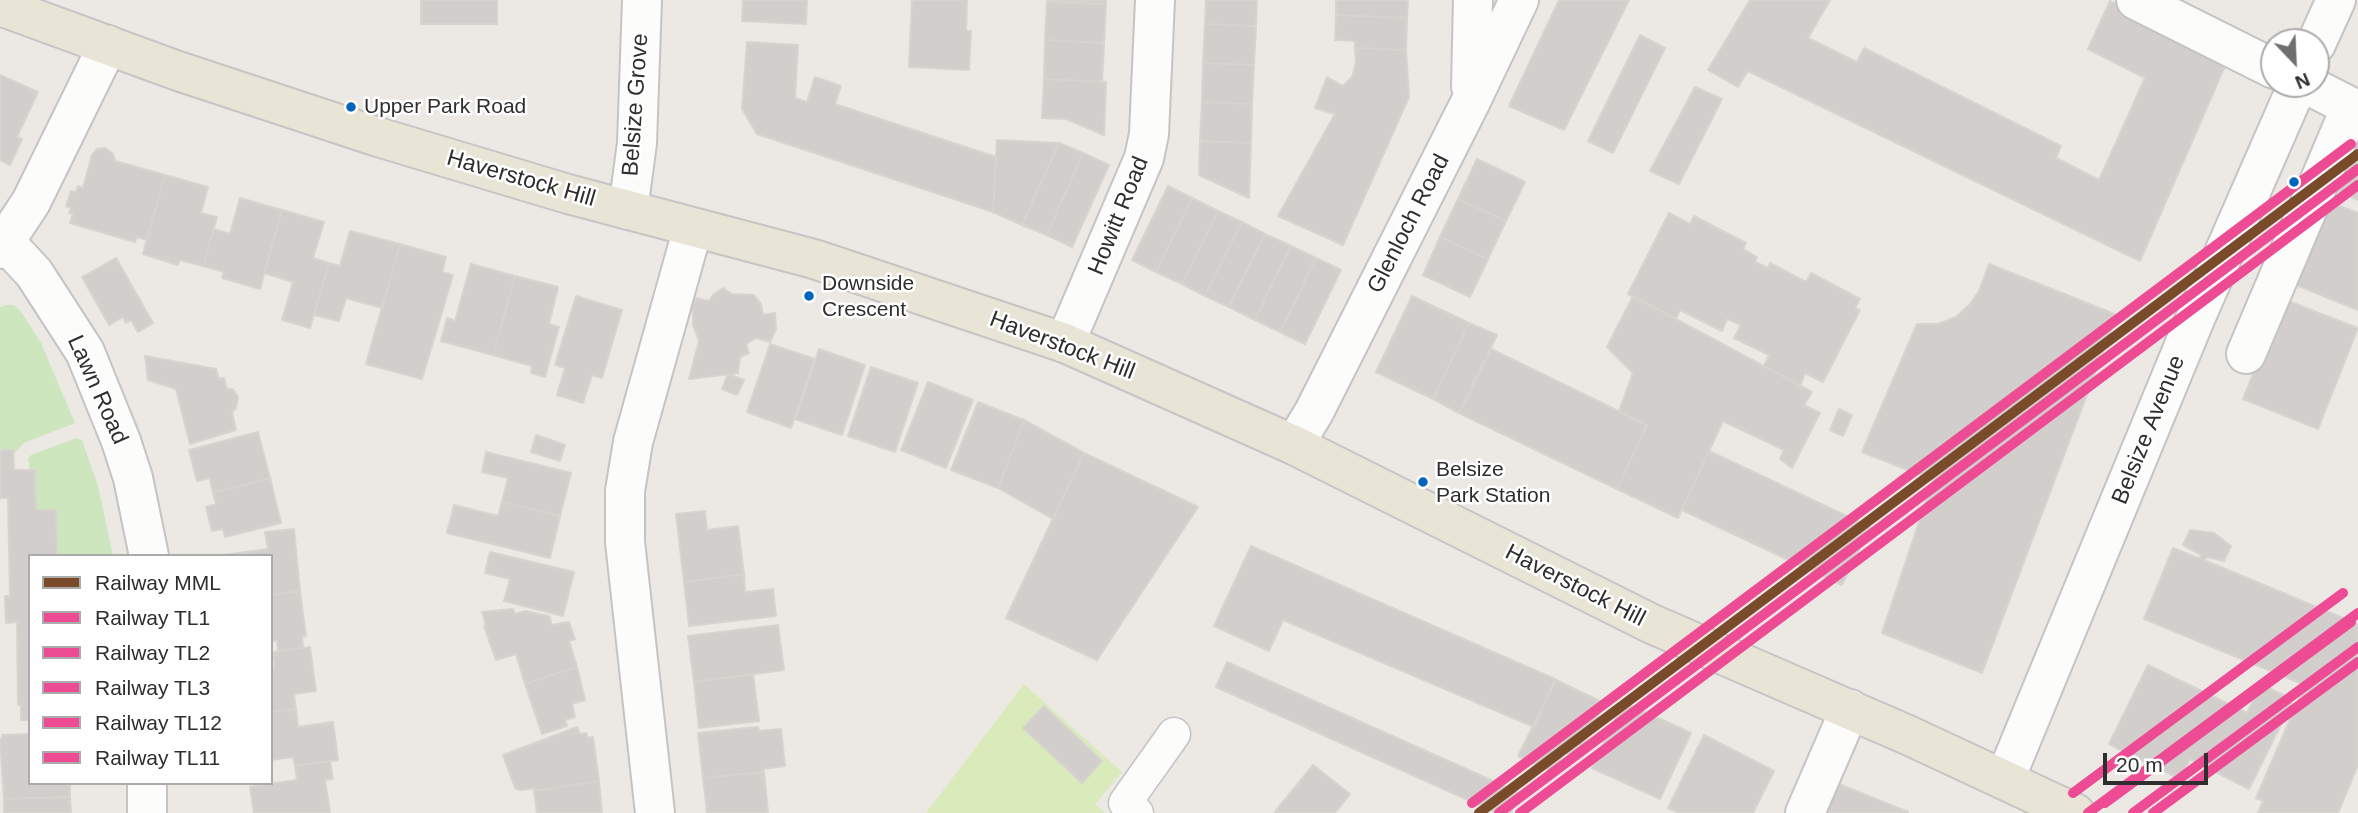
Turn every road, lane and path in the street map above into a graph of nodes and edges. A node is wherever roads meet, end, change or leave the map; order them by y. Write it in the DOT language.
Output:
graph roads {
  1 [pos="642,0"];
  2 [pos="1155,0"];
  3 [pos="1473,0"];
  4 [pos="1519,0"];
  5 [pos="2136,0"];
  6 [pos="2336,0"];
  7 [pos="0,6"];
  8 [pos="2323,28"];
  9 [pos="108,45"];
  10 [pos="2260,62"];
  11 [pos="2330,96"];
  12 [pos="2292,98"];
  13 [pos="1470,103"];
  14 [pos="628,210"];
  15 [pos="693,228"];
  16 [pos="3,246"];
  17 [pos="1065,342"];
  18 [pos="2246,354"];
  19 [pos="1294,445"];
  20 [pos="149,554"];
  21 [pos="1850,709"];
  22 [pos="1174,734"];
  23 [pos="2005,779"];
  24 [pos="147,785"];
  25 [pos="148,813"];
  26 [pos="655,813"];
  27 [pos="1137,813"];
  28 [pos="1805,813"];
  29 [pos="2075,813"];
  1 -- 14 [label="street, Belsize Grove"];
  2 -- 17 [label="street, Howitt Road"];
  3 -- 13 [label="street"];
  4 -- 13 [label="street, Glenloch Road"];
  5 -- 10 [label="street"];
  6 -- 8 [label="street"];
  7 -- 9 [label="main road, Haverstock Hill"];
  9 -- 14 [label="main road, Haverstock Hill"];
  9 -- 16 [label="street"];
  11 -- 18 [label="street"];
  12 -- 23 [label="street, Belsize Avenue"];
  13 -- 19 [label="street, Glenloch Road"];
  14 -- 15 [label="main road, Haverstock Hill"];
  15 -- 17 [label="main road, Haverstock Hill"];
  15 -- 26 [label="street"];
  16 -- 20 [label="street, Lawn Road"];
  17 -- 19 [label="main road, Haverstock Hill"];
  19 -- 21 [label="main road, Haverstock Hill"];
  21 -- 23 [label="main road, Haverstock Hill"];
  21 -- 28 [label="street"];
  22 -- 27 [label="street"];
  23 -- 29 [label="main road, Haverstock Hill"];
  24 -- 25 [label="street"];
}
